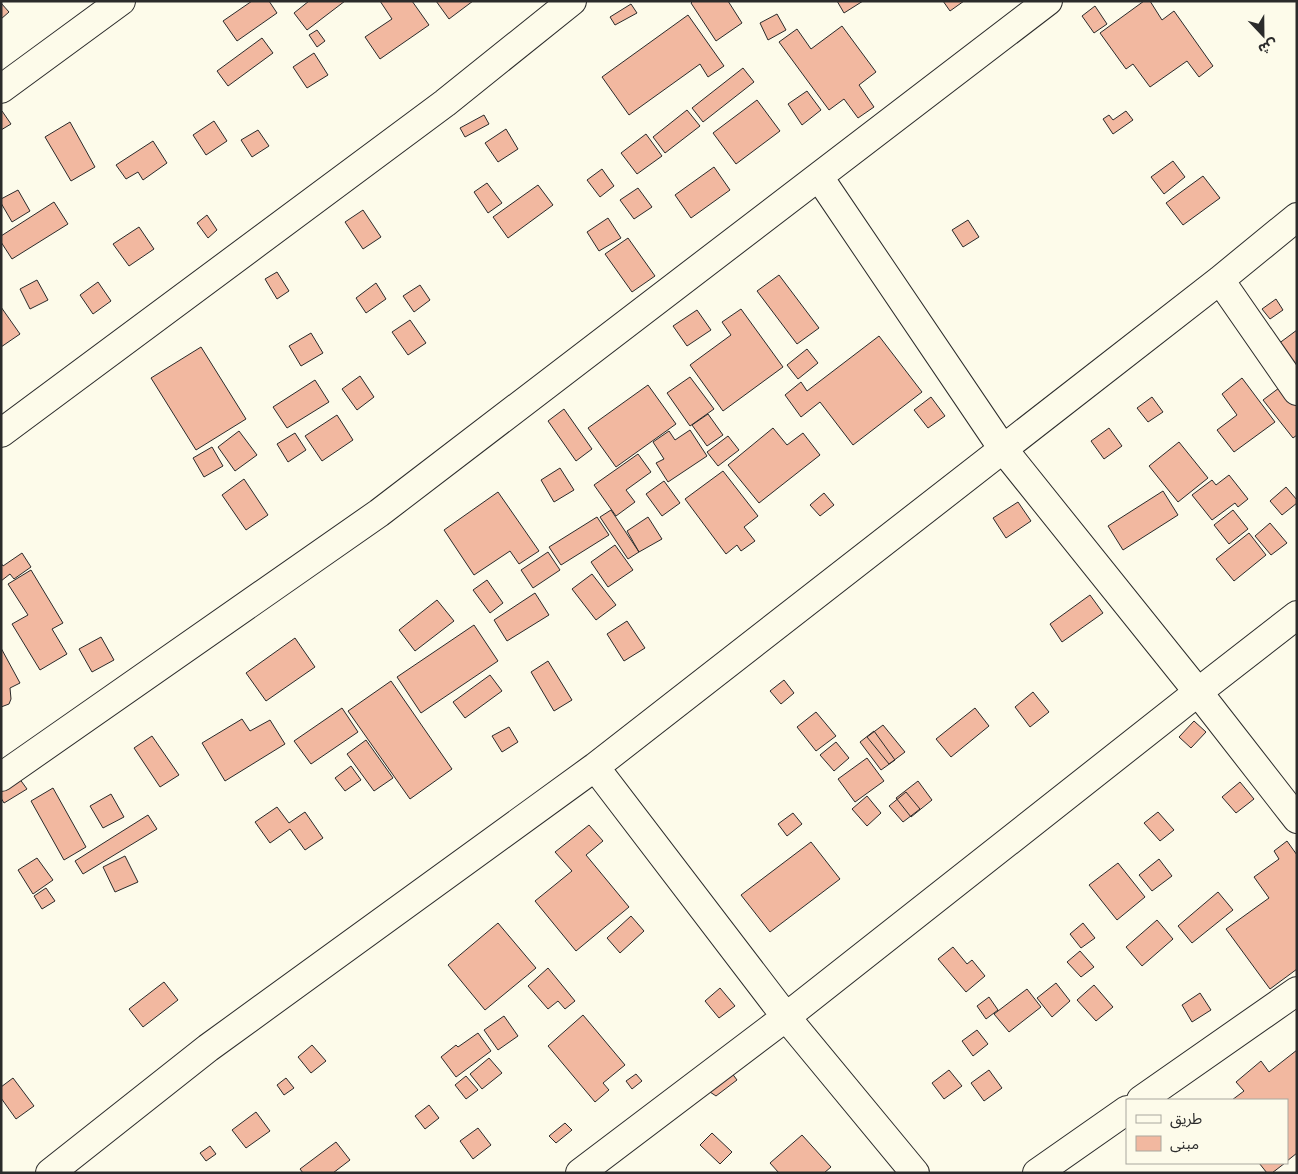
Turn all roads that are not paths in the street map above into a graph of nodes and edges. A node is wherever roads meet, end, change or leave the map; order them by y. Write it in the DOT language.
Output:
graph roads {
  1 [pos="121,1"];
  2 [pos="572,1"];
  3 [pos="1048,1"];
  4 [pos="1,89"];
  5 [pos="819,177"];
  6 [pos="1297,217"];
  7 [pos="1220,280"];
  8 [pos="1297,391"];
  9 [pos="1,433"];
  10 [pos="1003,450"];
  11 [pos="1297,615"];
  12 [pos="1198,692"];
  13 [pos="595,767"];
  14 [pos="1,777"];
  15 [pos="1297,819"];
  16 [pos="1297,991"];
  17 [pos="786,1017"];
  18 [pos="1142,1099"];
  19 [pos="1126,1111"];
  20 [pos="50,1173"];
  21 [pos="580,1173"];
  22 [pos="915,1173"];
  23 [pos="1037,1173"];
  1 -- 4 [label="street"];
  2 -- 9 [label="street"];
  3 -- 5 [label="street"];
  5 -- 10 [label="street"];
  5 -- 14 [label="street"];
  6 -- 7 [label="street"];
  7 -- 8 [label="street"];
  7 -- 10 [label="street"];
  10 -- 12 [label="street"];
  10 -- 13 [label="street"];
  11 -- 12 [label="street"];
  12 -- 15 [label="street"];
  12 -- 17 [label="street"];
  13 -- 17 [label="street"];
  13 -- 20 [label="street"];
  16 -- 18 [label="street"];
  17 -- 21 [label="street"];
  17 -- 22 [label="street"];
  19 -- 23 [label="street"];
}
